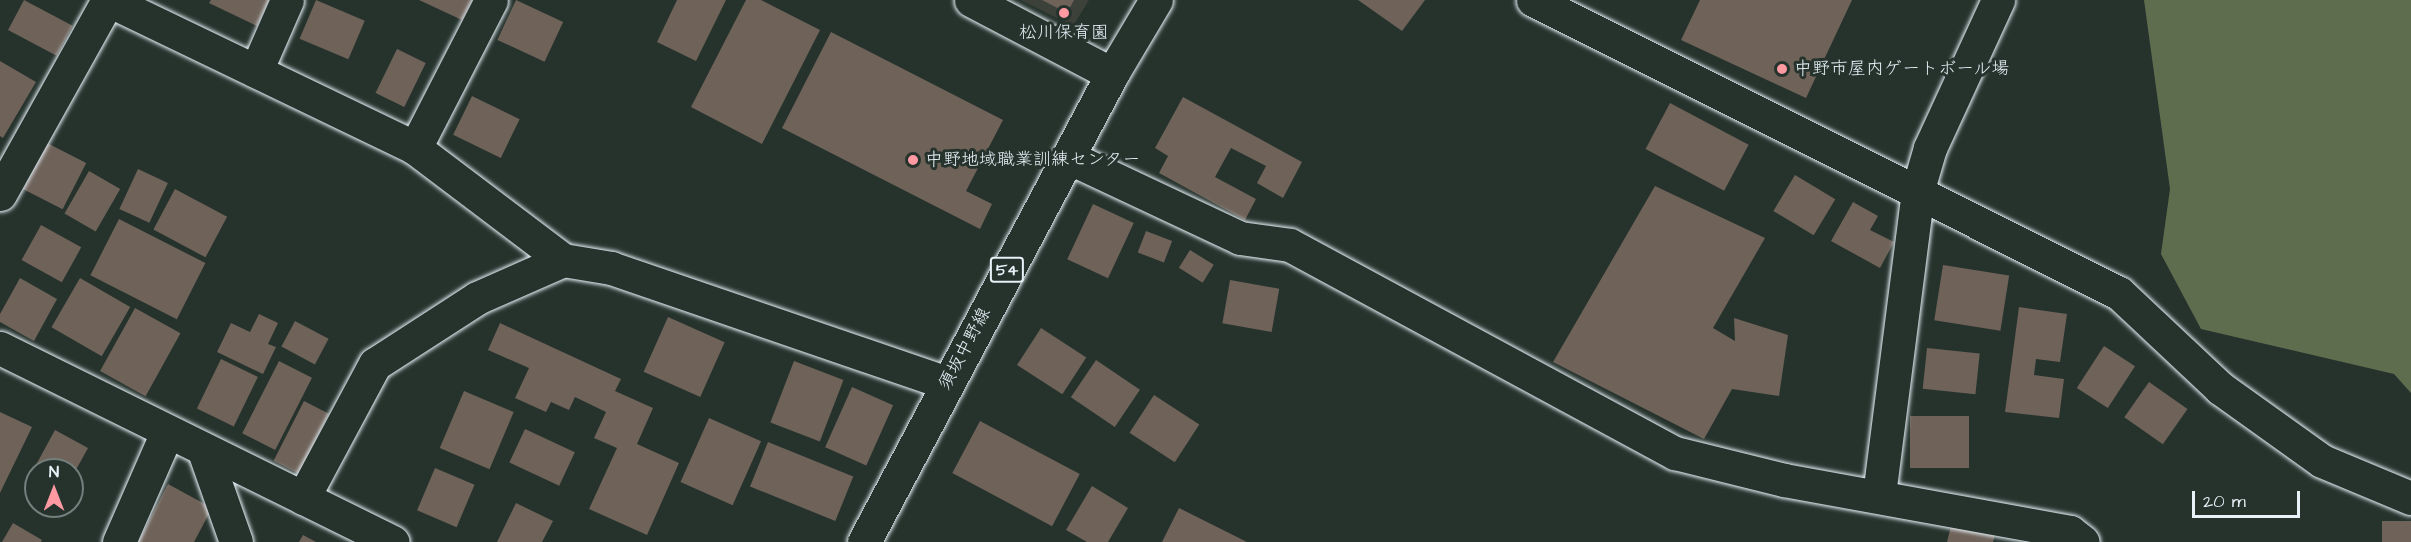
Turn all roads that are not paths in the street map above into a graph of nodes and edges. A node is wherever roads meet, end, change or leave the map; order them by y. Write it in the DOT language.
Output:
graph roads {
  1 [pos="287,0"];
  2 [pos="491,0"];
  3 [pos="971,0"];
  4 [pos="1156,0"];
  5 [pos="1533,0"];
  6 [pos="1998,0"];
  7 [pos="256,71"];
  8 [pos="1112,74"];
  9 [pos="415,148"];
  10 [pos="1068,157"];
  11 [pos="1918,189"];
  12 [pos="0,194"];
  13 [pos="563,260"];
  14 [pos="0,348"];
  15 [pos="946,382"];
  16 [pos="167,432"];
  17 [pos="204,451"];
  18 [pos="1879,495"];
  19 [pos="303,498"];
  20 [pos="2411,498"];
  21 [pos="119,542"];
  22 [pos="236,542"];
  23 [pos="393,542"];
  24 [pos="864,542"];
  25 [pos="2083,542"];
  1 -- 7 [label="street"];
  2 -- 9 [label="street"];
  3 -- 8 [label="street"];
  4 -- 8 [label="street, 須坂中野線 / 54"];
  5 -- 11 [label="street"];
  6 -- 11 [label="street"];
  7 -- 9 [label="street"];
  7 -- 12 [label="street"];
  8 -- 10 [label="street, 須坂中野線 / 54"];
  9 -- 13 [label="street"];
  10 -- 15 [label="street, 須坂中野線 / 54"];
  10 -- 18 [label="street"];
  11 -- 18 [label="street"];
  11 -- 20 [label="street"];
  13 -- 15 [label="street"];
  13 -- 19 [label="street"];
  14 -- 16 [label="street"];
  15 -- 24 [label="street, 須坂中野線 / 54"];
  16 -- 17 [label="street"];
  16 -- 21 [label="street"];
  17 -- 19 [label="street"];
  17 -- 22 [label="street"];
  18 -- 25 [label="street"];
  19 -- 23 [label="street"];
}
